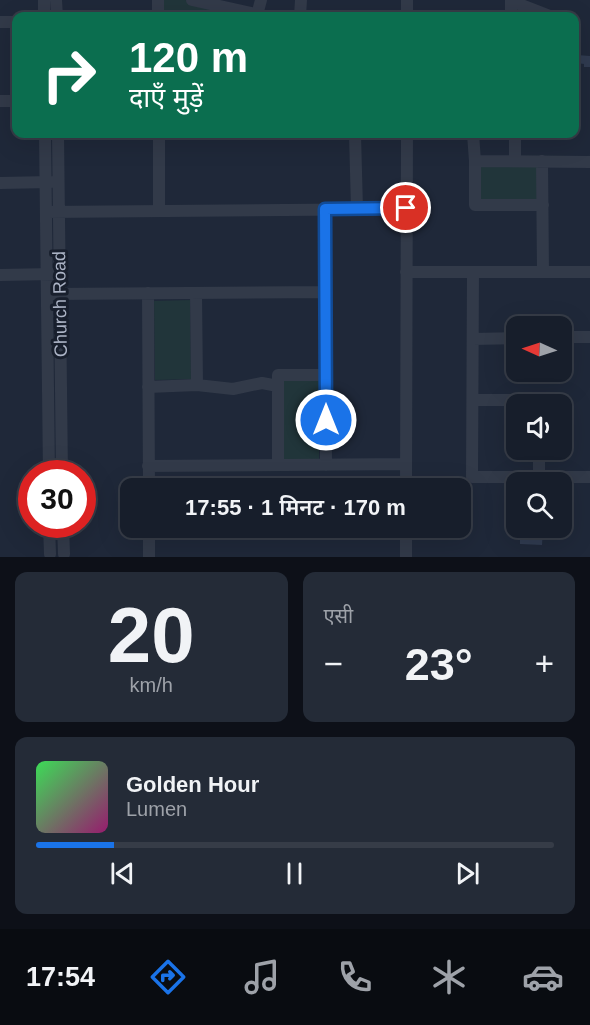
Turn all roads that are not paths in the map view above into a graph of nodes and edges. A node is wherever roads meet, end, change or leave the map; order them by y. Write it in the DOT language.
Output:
graph roads {
  1 [pos="192,0"];
  2 [pos="511,0"];
  3 [pos="244,12"];
  4 [pos="540,12"];
  5 [pos="46,138"];
  6 [pos="58,138"];
  7 [pos="159,138"];
  8 [pos="356,138"];
  9 [pos="407,138"];
  10 [pos="473,138"];
  11 [pos="514,138"];
  12 [pos="475,161"];
  13 [pos="515,161"];
  14 [pos="542,161"];
  15 [pos="590,162"];
  16 [pos="52,182"];
  17 [pos="0,183"];
  18 [pos="543,205"];
  19 [pos="406,208"];
  20 [pos="325,209"];
  21 [pos="357,209"];
  22 [pos="159,211"];
  23 [pos="46,212"];
  24 [pos="59,212"];
  25 [pos="406,272"];
  26 [pos="473,272"];
  27 [pos="543,272"];
  28 [pos="590,272"];
  29 [pos="46,274"];
  30 [pos="60,274"];
  31 [pos="0,276"];
  32 [pos="326,292"];
  33 [pos="148,293"];
  34 [pos="196,293"];
  35 [pos="47,294"];
  36 [pos="60,294"];
  37 [pos="572,337"];
  38 [pos="590,337"];
  39 [pos="506,338"];
  40 [pos="473,339"];
  41 [pos="326,375"];
  42 [pos="197,385"];
  43 [pos="278,386"];
  44 [pos="148,387"];
  45 [pos="472,400"];
  46 [pos="506,400"];
  47 [pos="49,460"];
  48 [pos="62,460"];
  49 [pos="406,464"];
  50 [pos="278,465"];
  51 [pos="326,465"];
  52 [pos="148,466"];
  53 [pos="506,477"];
  54 [pos="572,477"];
  55 [pos="590,477"];
  56 [pos="149,478"];
  57 [pos="406,478"];
  58 [pos="48,538"];
  59 [pos="64,538"];
  60 [pos="149,538"];
  61 [pos="406,538"];
  62 [pos="47,556"];
  63 [pos="66,556"];
  64 [pos="149,557"];
  65 [pos="406,557"];
  1 -- 3 [label="street"];
  2 -- 4 [label="street"];
  5 -- 16 [label="street, Church Road"];
  6 -- 16 [label="street, Church Road"];
  7 -- 22 [label="street"];
  8 -- 21 [label="street"];
  9 -- 19 [label="street"];
  10 -- 12 [label="street"];
  11 -- 13 [label="street"];
  12 -- 13 [label="street"];
  12 -- 18 [label="street"];
  13 -- 14 [label="street"];
  14 -- 15 [label="street"];
  14 -- 18 [label="street"];
  16 -- 17 [label="street"];
  16 -- 23 [label="street, Church Road"];
  16 -- 24 [label="street, Church Road"];
  18 -- 27 [label="street"];
  19 -- 21 [label="street"];
  19 -- 25 [label="street"];
  20 -- 21 [label="street"];
  20 -- 22 [label="street"];
  20 -- 32 [label="street"];
  22 -- 24 [label="street"];
  23 -- 24 [label="street"];
  23 -- 29 [label="street, Church Road"];
  24 -- 30 [label="street, Church Road"];
  25 -- 26 [label="street"];
  25 -- 49 [label="street"];
  26 -- 27 [label="street"];
  26 -- 40 [label="street"];
  27 -- 28 [label="street"];
  29 -- 30 [label="street"];
  29 -- 31 [label="street"];
  29 -- 35 [label="street, Church Road"];
  30 -- 36 [label="street, Church Road"];
  32 -- 34 [label="street"];
  32 -- 41 [label="street"];
  33 -- 34 [label="street"];
  33 -- 36 [label="street"];
  33 -- 44 [label="street"];
  34 -- 42 [label="street"];
  35 -- 36 [label="street"];
  35 -- 47 [label="street, Church Road"];
  36 -- 48 [label="street, Church Road"];
  37 -- 38 [label="street"];
  39 -- 40 [label="street"];
  40 -- 45 [label="street"];
  41 -- 43 [label="street"];
  41 -- 51 [label="street"];
  42 -- 43 [label="street"];
  42 -- 44 [label="street"];
  43 -- 50 [label="street"];
  44 -- 52 [label="street"];
  45 -- 46 [label="street"];
  45 -- 53 [label="street"];
  49 -- 51 [label="street"];
  49 -- 57 [label="street"];
  50 -- 51 [label="street"];
  50 -- 52 [label="street"];
  52 -- 56 [label="street"];
  54 -- 55 [label="street"];
  58 -- 62 [label="street"];
  59 -- 63 [label="street"];
  60 -- 64 [label="street"];
  61 -- 65 [label="street"];
  62 -- 63 [label="street"];
}
